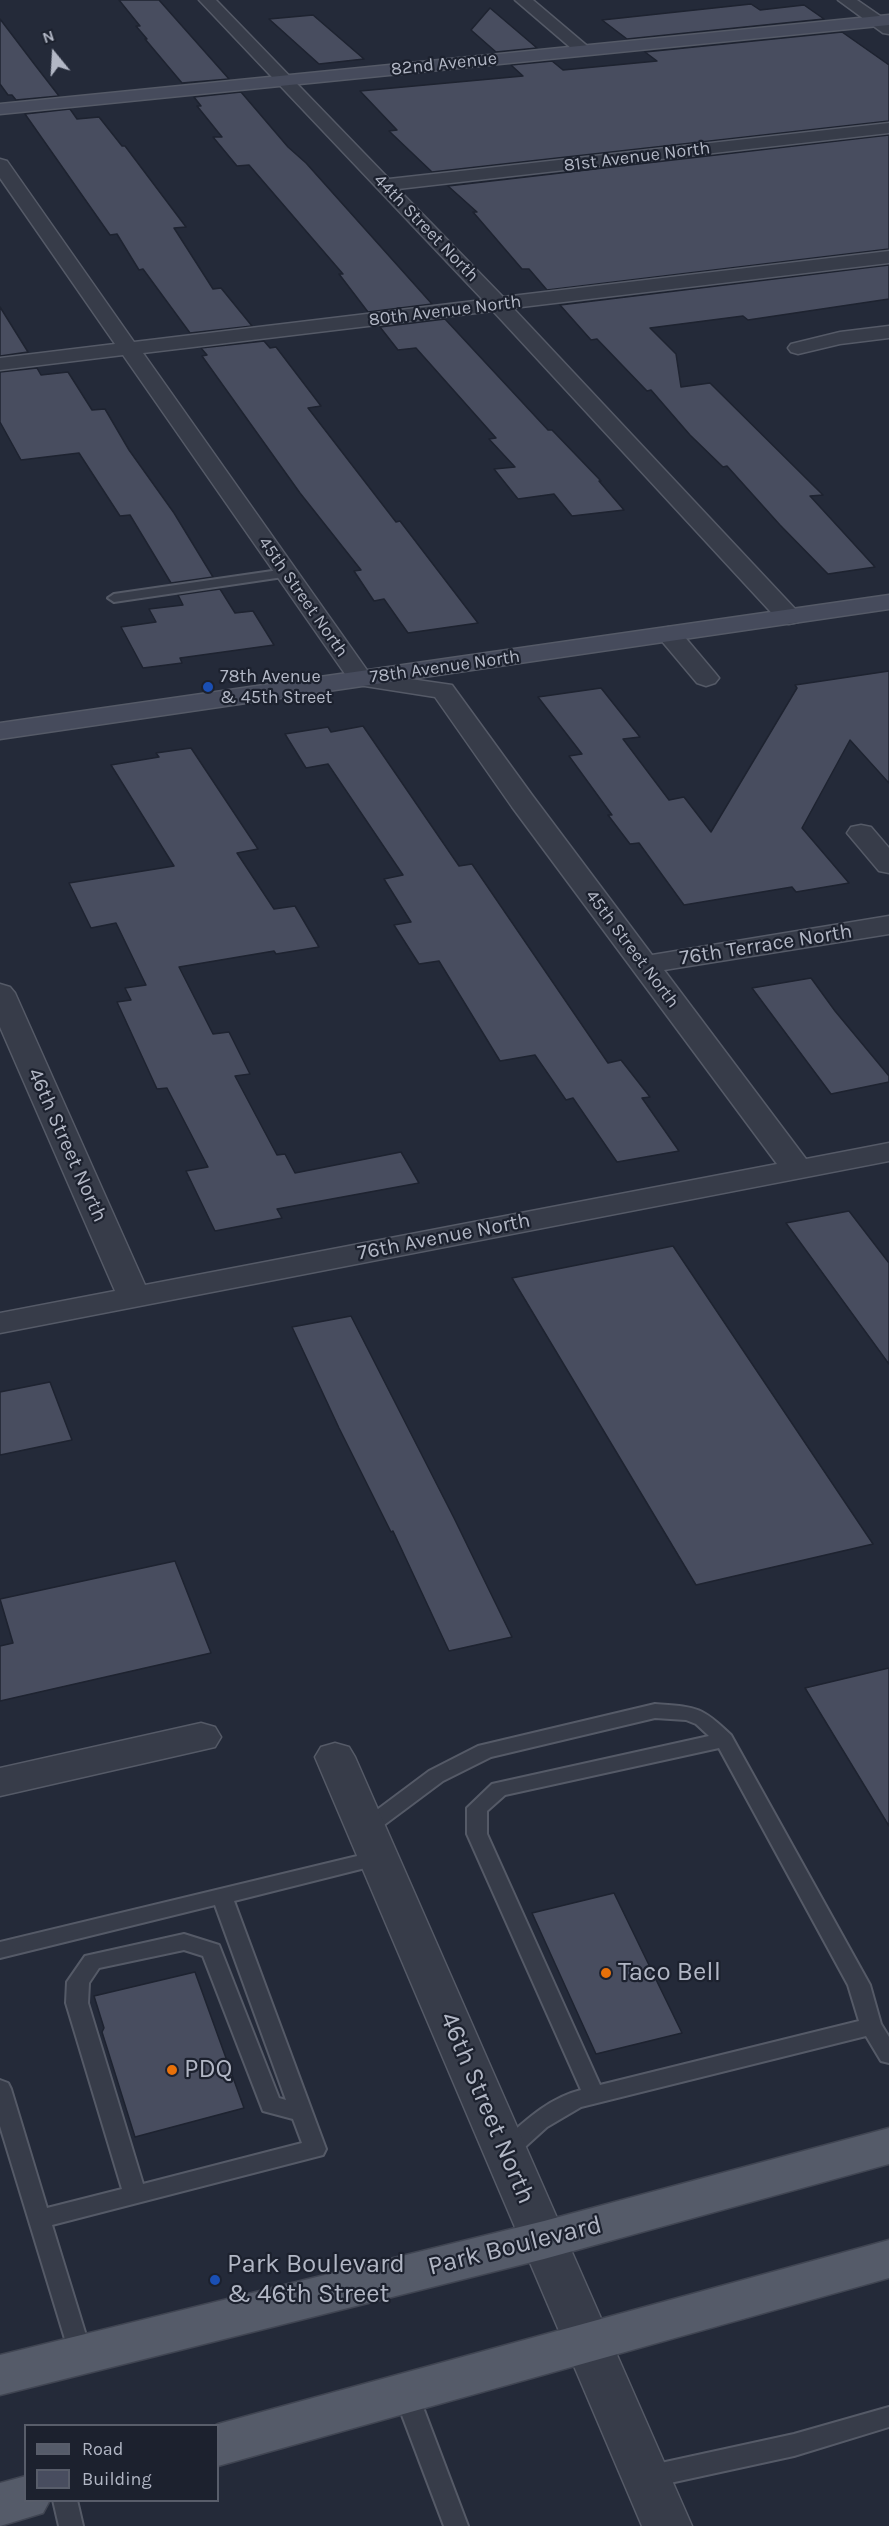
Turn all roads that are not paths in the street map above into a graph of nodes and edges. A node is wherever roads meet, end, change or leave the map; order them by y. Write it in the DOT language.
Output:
graph roads {
  1 [pos="207,0"];
  2 [pos="523,0"];
  3 [pos="846,0"];
  4 [pos="885,24"];
  5 [pos="584,50"];
  6 [pos="284,80"];
  7 [pos="0,109"];
  8 [pos="889,128"];
  9 [pos="0,165"];
  10 [pos="385,185"];
  11 [pos="889,257"];
  12 [pos="498,304"];
  13 [pos="889,332"];
  14 [pos="798,348"];
  15 [pos="129,349"];
  16 [pos="0,364"];
  17 [pos="286,573"];
  18 [pos="114,598"];
  19 [pos="889,602"];
  20 [pos="789,617"];
  21 [pos="669,634"];
  22 [pos="706,678"];
  23 [pos="361,679"];
  24 [pos="0,731"];
  25 [pos="861,833"];
  26 [pos="889,865"];
  27 [pos="889,925"];
  28 [pos="644,965"];
  29 [pos="0,993"];
  30 [pos="889,1152"];
  31 [pos="798,1170"];
  32 [pos="134,1297"];
  33 [pos="0,1323"];
  34 [pos="201,1737"];
  35 [pos="724,1740"];
  36 [pos="334,1757"];
  37 [pos="0,1782"];
  38 [pos="372,1844"];
  39 [pos="222,1897"];
  40 [pos="0,1950"];
  41 [pos="871,2026"];
  42 [pos="889,2055"];
  43 [pos="0,2089"];
  44 [pos="594,2095"];
  45 [pos="302,2112"];
  46 [pos="889,2146"];
  47 [pos="506,2152"];
  48 [pos="135,2195"];
  49 [pos="40,2219"];
  50 [pos="544,2240"];
  51 [pos="889,2259"];
  52 [pos="589,2344"];
  53 [pos="80,2355"];
  54 [pos="0,2375"];
  55 [pos="406,2394"];
  56 [pos="889,2416"];
  57 [pos="219,2445"];
  58 [pos="646,2477"];
  59 [pos="24,2499"];
  60 [pos="65,2502"];
  61 [pos="0,2505"];
  62 [pos="71,2526"];
  63 [pos="456,2526"];
  64 [pos="667,2526"];
  1 -- 6 [label="street, 44th Street North"];
  2 -- 5 [label="street"];
  3 -- 4 [label="street"];
  4 -- 5 [label="street, 82nd Avenue"];
  5 -- 6 [label="street, 82nd Avenue"];
  6 -- 7 [label="street, 82nd Avenue"];
  6 -- 10 [label="street, 44th Street North"];
  8 -- 10 [label="street, 81st Avenue North"];
  9 -- 15 [label="street, 45th Street North"];
  10 -- 12 [label="street, 44th Street North"];
  11 -- 12 [label="street, 80th Avenue North"];
  12 -- 15 [label="street, 80th Avenue North"];
  12 -- 20 [label="street, 44th Street North"];
  13 -- 14 [label="street"];
  15 -- 16 [label="street, 80th Avenue North"];
  15 -- 17 [label="street, 45th Street North"];
  17 -- 18 [label="lane"];
  17 -- 23 [label="street, 45th Street North"];
  19 -- 20 [label="street, 78th Avenue North"];
  20 -- 21 [label="street, 78th Avenue North"];
  21 -- 22 [label="street"];
  21 -- 23 [label="street, 78th Avenue North"];
  23 -- 24 [label="street, 78th Avenue North"];
  23 -- 28 [label="street, 45th Street North"];
  25 -- 26 [label="street"];
  27 -- 28 [label="street, 76th Terrace North"];
  28 -- 31 [label="street, 45th Street North"];
  29 -- 32 [label="street, 46th Street North"];
  30 -- 31 [label="street, 76th Avenue North"];
  31 -- 32 [label="street, 76th Avenue North"];
  32 -- 33 [label="street, 76th Avenue North"];
  34 -- 37 [label="street"];
  35 -- 38 [label="lane"];
  35 -- 41 [label="lane"];
  35 -- 44 [label="lane"];
  36 -- 38 [label="street, 46th Street North"];
  38 -- 39 [label="lane"];
  38 -- 47 [label="street, 46th Street North"];
  39 -- 40 [label="lane"];
  39 -- 45 [label="lane"];
  41 -- 42 [label="lane"];
  41 -- 44 [label="lane"];
  43 -- 49 [label="lane"];
  44 -- 47 [label="lane"];
  45 -- 48 [label="lane"];
  45 -- 48 [label="lane"];
  46 -- 50 [label="main road, Park Boulevard"];
  47 -- 50 [label="street, 46th Street North"];
  48 -- 49 [label="lane"];
  49 -- 53 [label="lane"];
  50 -- 52 [label="street, 46th Street North"];
  50 -- 53 [label="main road, Park Boulevard"];
  51 -- 52 [label="main road"];
  52 -- 55 [label="main road"];
  52 -- 58 [label="street, 46th Street North"];
  53 -- 54 [label="main road, Park Boulevard"];
  55 -- 57 [label="main road"];
  55 -- 63 [label="lane"];
  56 -- 58 [label="lane"];
  58 -- 64 [label="street, 46th Street North"];
  59 -- 61 [label="main road"];
  60 -- 62 [label="lane"];
}
